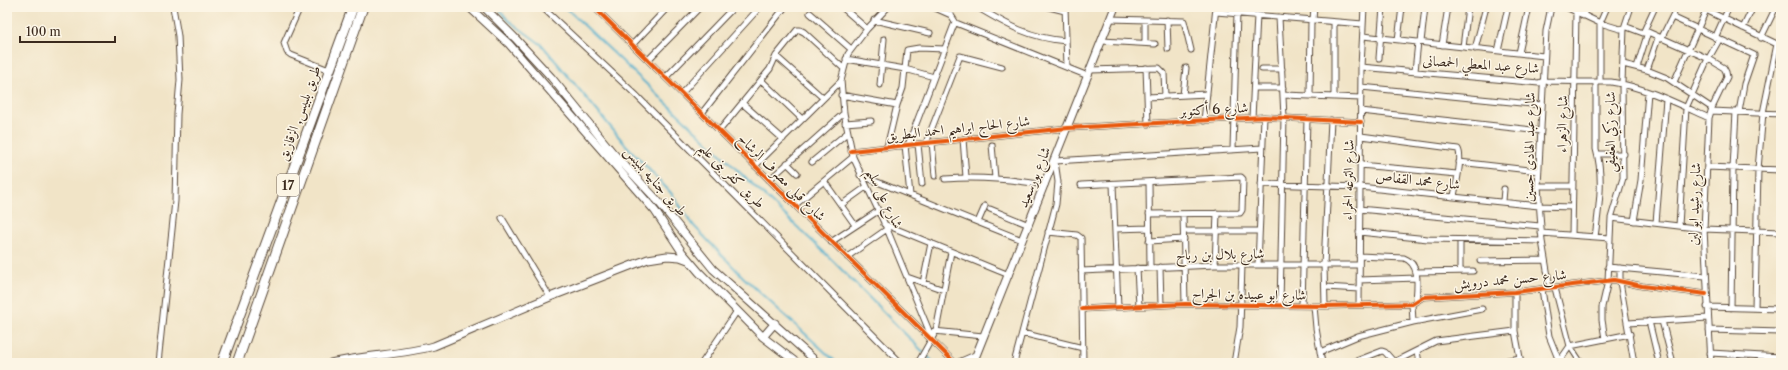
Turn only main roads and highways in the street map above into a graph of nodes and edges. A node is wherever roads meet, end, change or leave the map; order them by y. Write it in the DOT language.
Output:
graph roads {
  1 [pos="354,7"];
  2 [pos="363,7"];
  3 [pos="469,7"];
  4 [pos="484,7"];
  5 [pos="1115,7"];
  6 [pos="551,77"];
  7 [pos="544,83"];
  8 [pos="692,245"];
  9 [pos="682,252"];
  10 [pos="688,260"];
  11 [pos="775,323"];
  12 [pos="763,337"];
  13 [pos="974,359"];
  14 [pos="238,362"];
  15 [pos="222,363"];
  16 [pos="331,363"];
  17 [pos="797,363"];
  18 [pos="818,363"];
  19 [pos="959,363"];
  1 -- 15 [label="highway, طريق بلبيس, الزقازيق / 17"];
  2 -- 14 [label="highway, طريق بلبيس, الزقازيق / 17"];
  3 -- 7 [label="main road, طريق جنابيه بلبيس"];
  4 -- 6 [label="main road, طريق جنابيه بلبيس"];
  5 -- 13 [label="main road, شارع بورسعيد"];
  6 -- 7 [label="main road"];
  6 -- 8 [label="main road, طريق جنابيه بلبيس"];
  7 -- 9 [label="main road, طريق جنابيه بلبيس"];
  8 -- 9 [label="main road"];
  8 -- 11 [label="main road, طريق جنابيه بلبيس"];
  9 -- 10 [label="main road, طريق جنابيه بلبيس"];
  10 -- 12 [label="main road, طريق جنابيه بلبيس"];
  10 -- 16 [label="main road"];
  11 -- 12 [label="main road"];
  11 -- 18 [label="main road, طريق جنابيه بلبيس"];
  12 -- 17 [label="main road, طريق جنابيه بلبيس"];
  13 -- 19 [label="main road, شارع بورسعيد"];
}
